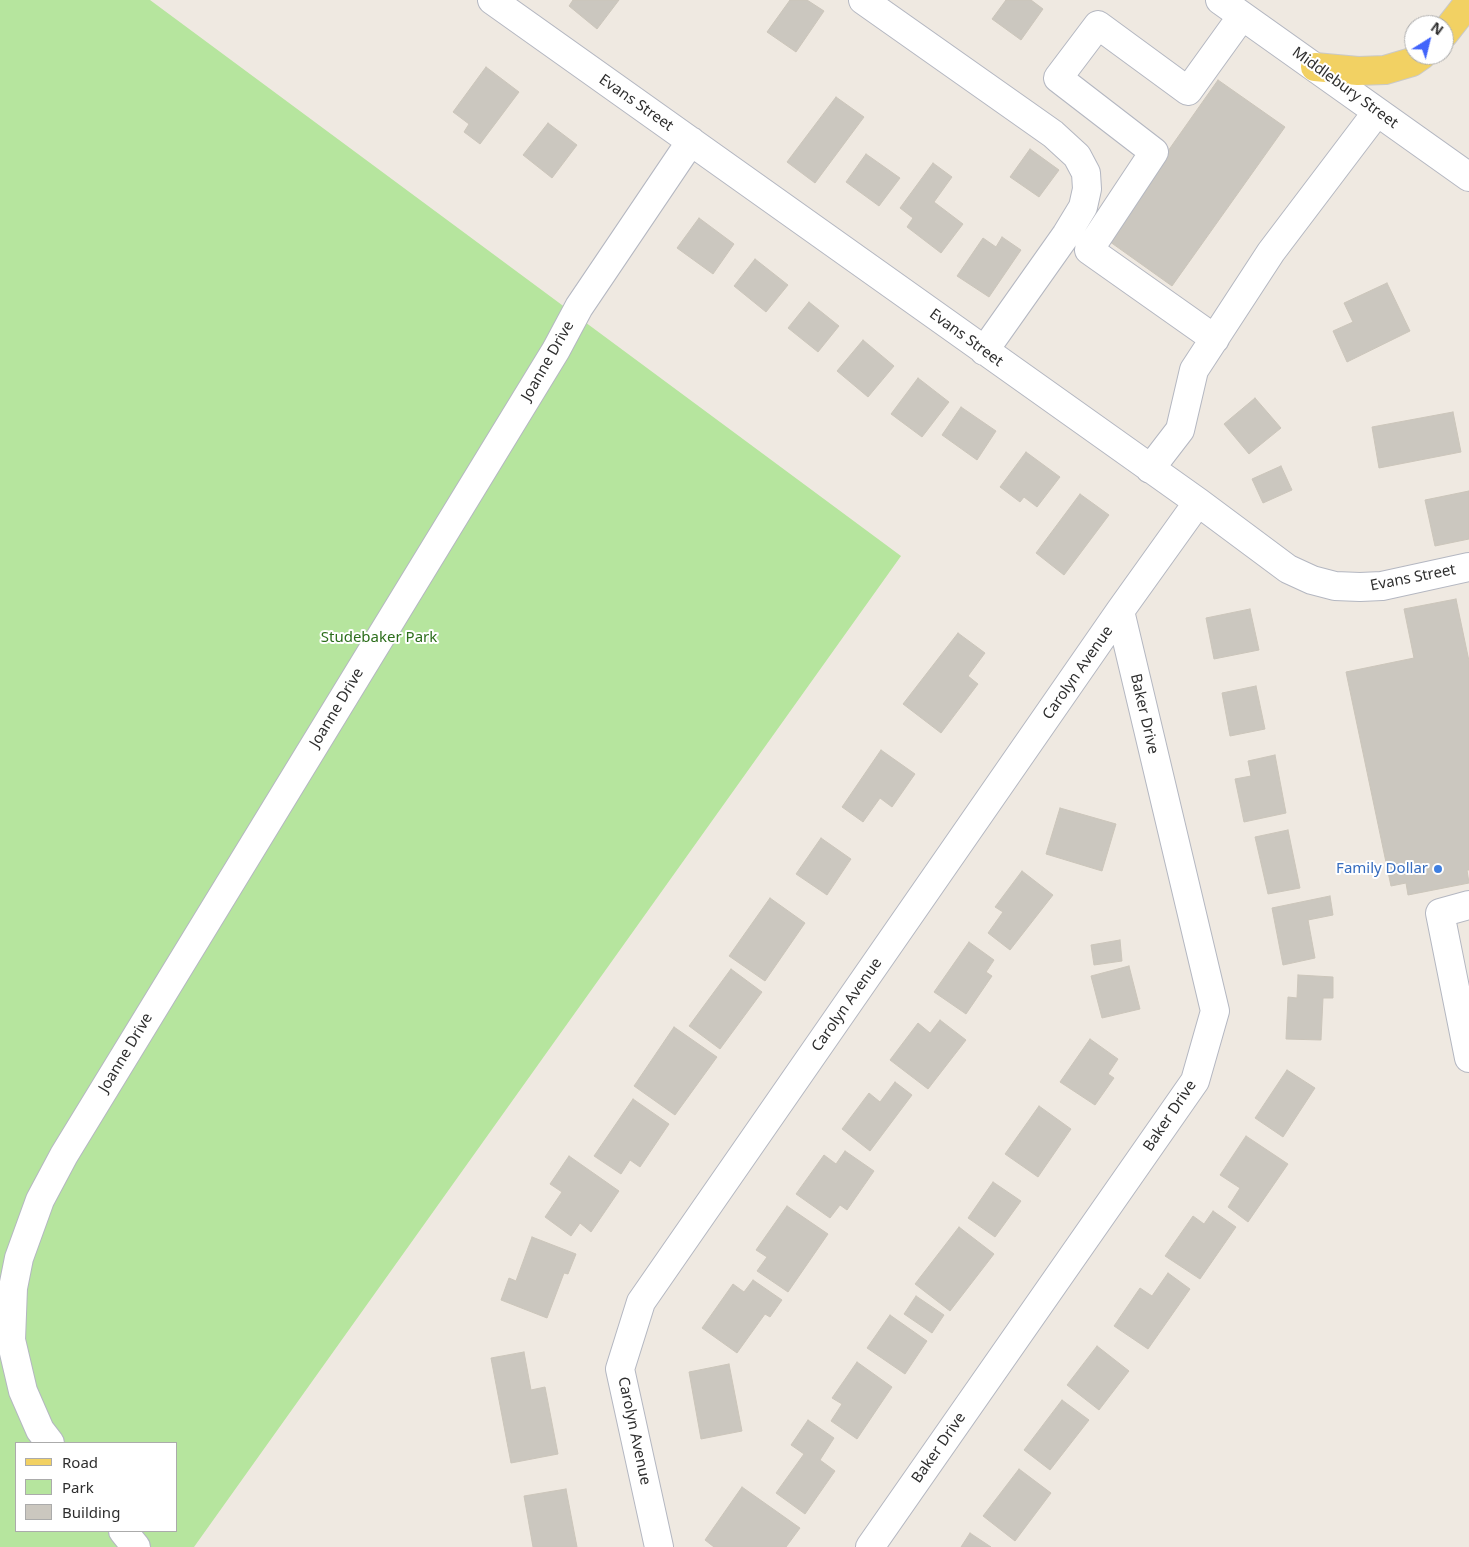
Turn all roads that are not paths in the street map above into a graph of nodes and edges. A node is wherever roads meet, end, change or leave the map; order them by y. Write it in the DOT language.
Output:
graph roads {
  1 [pos="492,0"];
  2 [pos="863,0"];
  3 [pos="1220,0"];
  4 [pos="1469,2"];
  5 [pos="1242,16"];
  6 [pos="1454,21"];
  7 [pos="1404,64"];
  8 [pos="1315,67"];
  9 [pos="1377,112"];
  10 [pos="690,142"];
  11 [pos="1469,178"];
  12 [pos="1214,340"];
  13 [pos="984,351"];
  14 [pos="1150,469"];
  15 [pos="1198,502"];
  16 [pos="1469,567"];
  17 [pos="1120,612"];
  18 [pos="1469,905"];
  19 [pos="1469,1058"];
  20 [pos="49,1442"];
  21 [pos="124,1532"];
  22 [pos="136,1547"];
  23 [pos="659,1547"];
  24 [pos="870,1547"];
  1 -- 10 [label="street, Evans Street"];
  2 -- 13 [label="street"];
  3 -- 5 [label="street, Middlebury Street"];
  4 -- 6 [label="main road"];
  5 -- 8 [label="street, Middlebury Street"];
  5 -- 12 [label="street"];
  7 -- 8 [label="main road"];
  8 -- 9 [label="street, Middlebury Street"];
  9 -- 11 [label="street, Middlebury Street"];
  9 -- 12 [label="street"];
  10 -- 13 [label="street, Evans Street"];
  10 -- 20 [label="street, Joanne Drive"];
  12 -- 14 [label="street"];
  13 -- 14 [label="street, Evans Street"];
  14 -- 15 [label="street, Evans Street"];
  15 -- 16 [label="street, Evans Street"];
  15 -- 17 [label="street, Carolyn Avenue"];
  17 -- 23 [label="street, Carolyn Avenue"];
  17 -- 24 [label="street, Baker Drive"];
  18 -- 19 [label="street"];
  21 -- 22 [label="street"];
}
